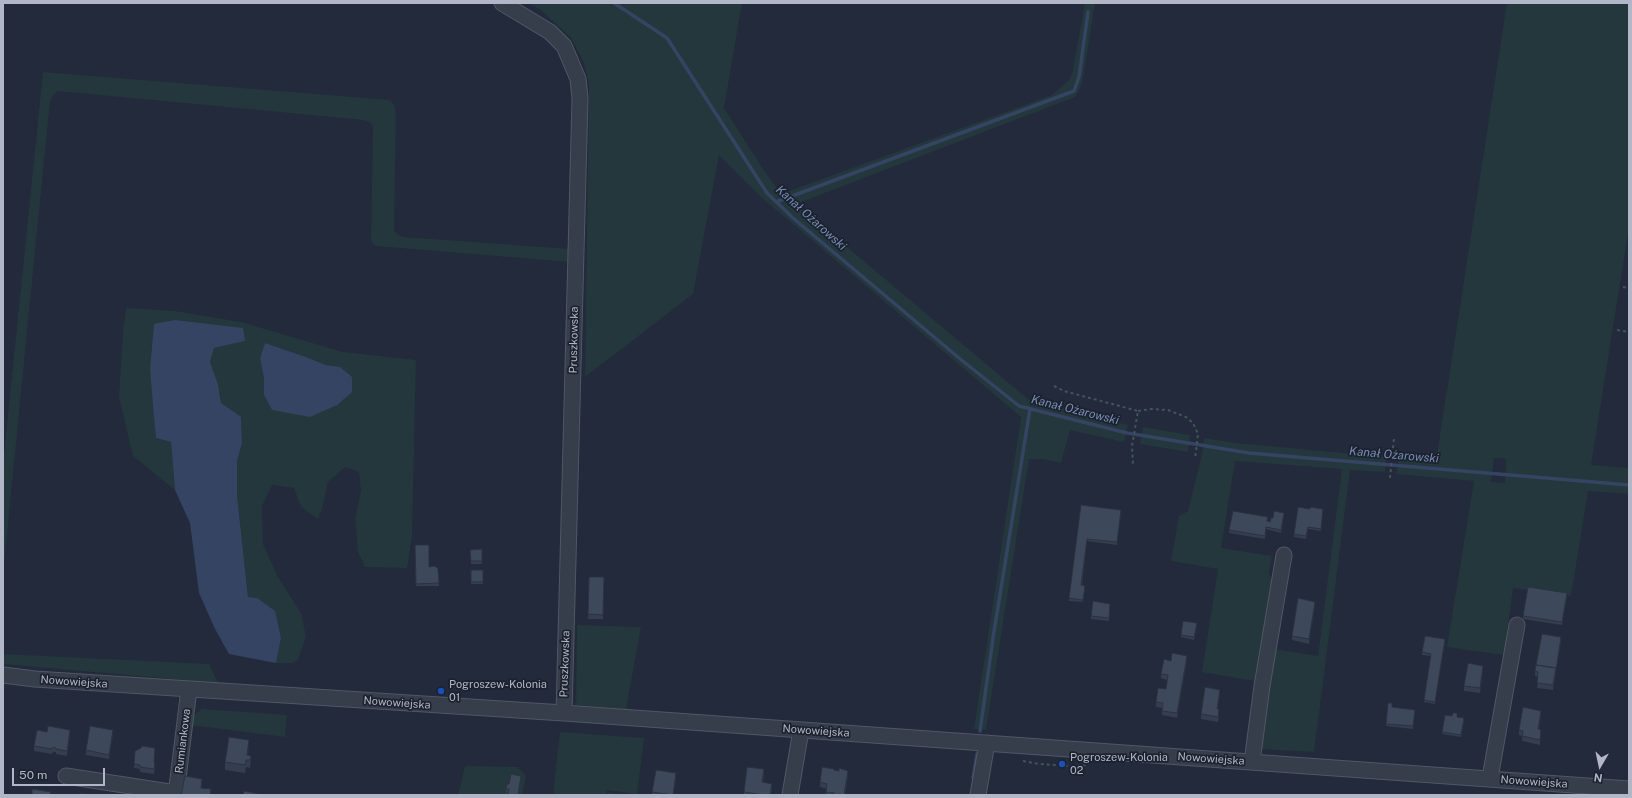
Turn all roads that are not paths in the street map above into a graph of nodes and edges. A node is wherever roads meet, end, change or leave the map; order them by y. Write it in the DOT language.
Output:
graph roads {
  1 [pos="502,3"];
  2 [pos="1284,555"];
  3 [pos="1517,626"];
  4 [pos="3,675"];
  5 [pos="189,689"];
  6 [pos="564,713"];
  7 [pos="801,730"];
  8 [pos="987,743"];
  9 [pos="1252,762"];
  10 [pos="66,776"];
  11 [pos="1490,778"];
  12 [pos="1629,789"];
  13 [pos="176,794"];
  14 [pos="790,795"];
  15 [pos="978,795"];
  1 -- 6 [label="street, Pruszkowska"];
  2 -- 9 [label="street"];
  3 -- 11 [label="street"];
  4 -- 5 [label="street, Nowowiejska"];
  5 -- 6 [label="street, Nowowiejska"];
  5 -- 13 [label="street, Rumiankowa"];
  6 -- 7 [label="street, Nowowiejska"];
  7 -- 8 [label="street, Nowowiejska"];
  7 -- 14 [label="street"];
  8 -- 9 [label="street, Nowowiejska"];
  8 -- 15 [label="street"];
  9 -- 11 [label="street, Nowowiejska"];
  10 -- 13 [label="street, Rumiankowa"];
  11 -- 12 [label="street, Nowowiejska"];
}
